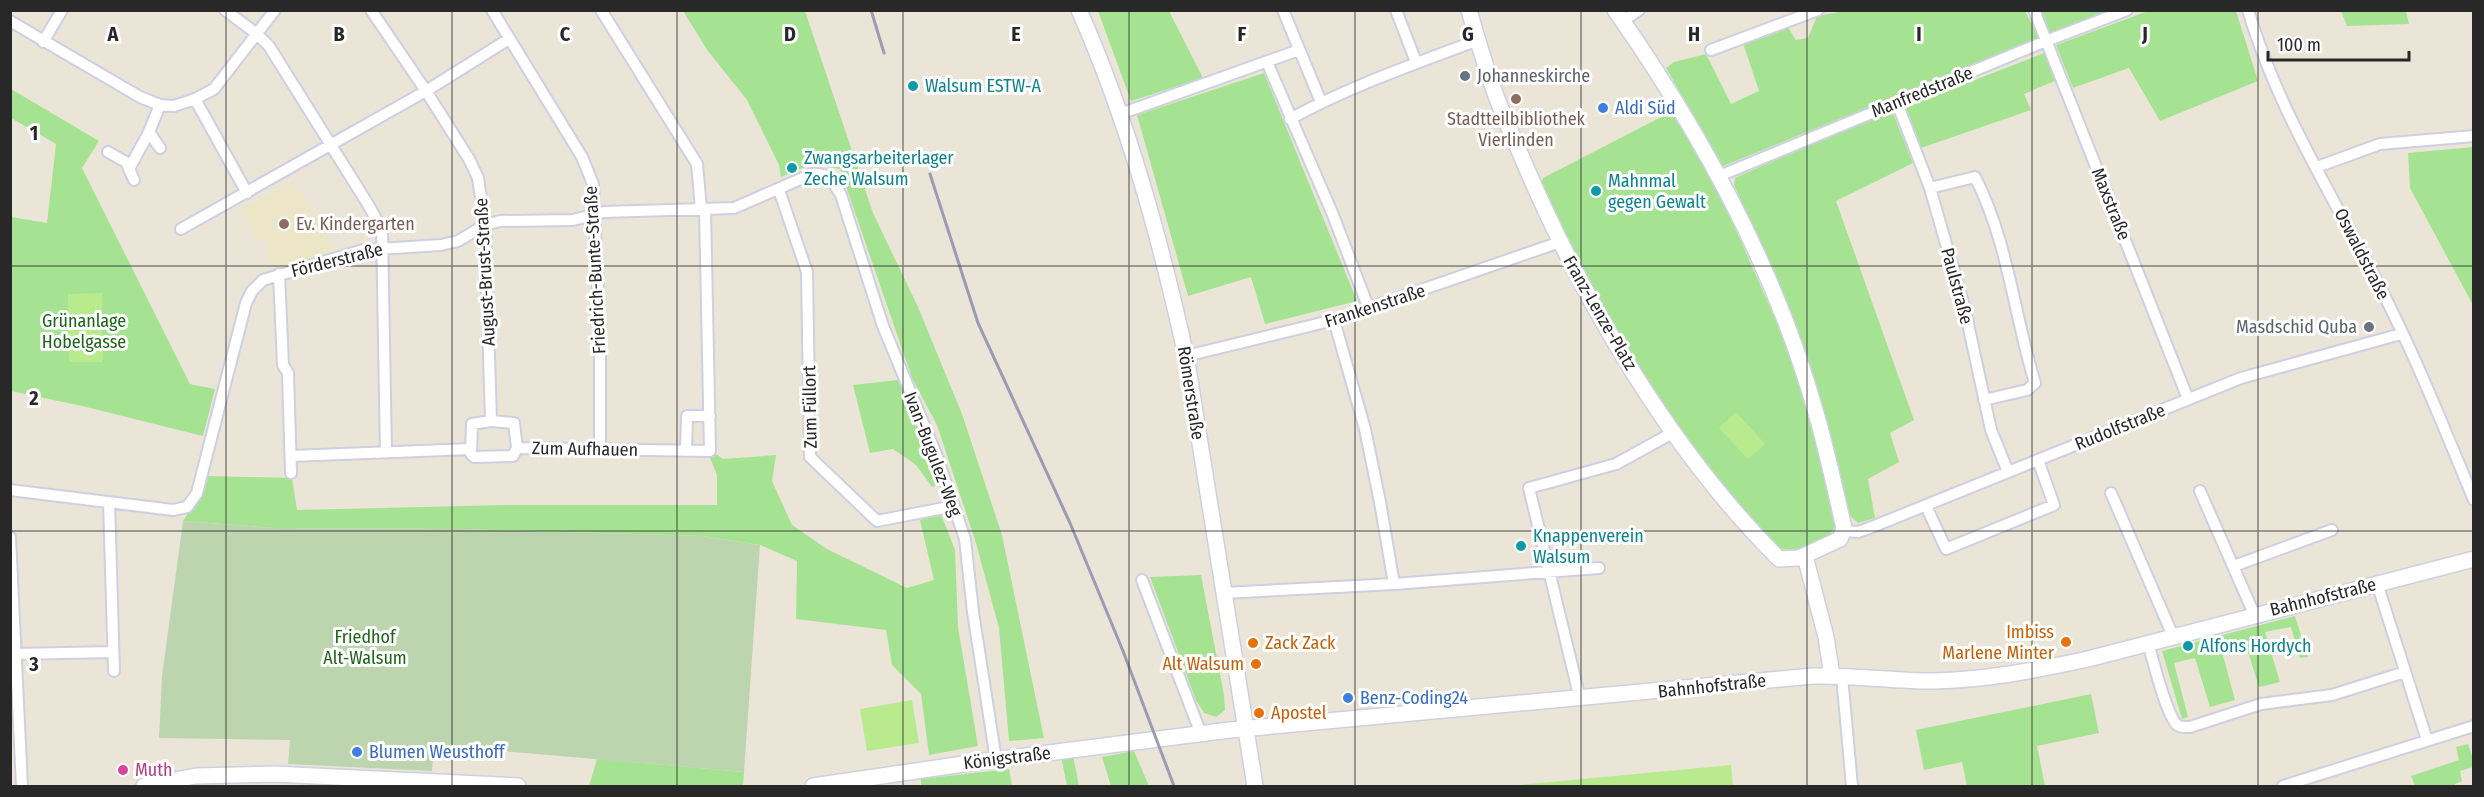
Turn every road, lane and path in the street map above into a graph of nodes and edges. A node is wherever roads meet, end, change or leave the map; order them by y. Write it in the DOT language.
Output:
graph roads {
  1 [pos="62,10"];
  2 [pos="225,10"];
  3 [pos="275,10"];
  4 [pos="371,10"];
  5 [pos="492,10"];
  6 [pos="601,10"];
  7 [pos="1079,10"];
  8 [pos="1283,10"];
  9 [pos="1396,10"];
  10 [pos="1469,10"];
  11 [pos="1639,10"];
  12 [pos="1818,10"];
  13 [pos="2034,10"];
  14 [pos="2127,10"];
  15 [pos="2248,10"];
  16 [pos="1619,16"];
  17 [pos="10,21"];
  18 [pos="257,34"];
  19 [pos="509,39"];
  20 [pos="1478,40"];
  21 [pos="2046,41"];
  22 [pos="44,42"];
  23 [pos="1299,50"];
  24 [pos="1711,50"];
  25 [pos="1266,62"];
  26 [pos="1416,62"];
  27 [pos="426,91"];
  28 [pos="195,99"];
  29 [pos="1321,102"];
  30 [pos="1898,103"];
  31 [pos="160,105"];
  32 [pos="1120,114"];
  33 [pos="1290,119"];
  34 [pos="149,132"];
  35 [pos="2474,136"];
  36 [pos="330,146"];
  37 [pos="159,148"];
  38 [pos="108,152"];
  39 [pos="2317,167"];
  40 [pos="129,169"];
  41 [pos="812,174"];
  42 [pos="1719,176"];
  43 [pos="134,180"];
  44 [pos="1930,188"];
  45 [pos="779,190"];
  46 [pos="247,194"];
  47 [pos="703,209"];
  48 [pos="595,213"];
  49 [pos="485,225"];
  50 [pos="181,229"];
  51 [pos="1560,242"];
  52 [pos="382,247"];
  53 [pos="279,274"];
  54 [pos="1369,309"];
  55 [pos="1334,320"];
  56 [pos="2402,334"];
  57 [pos="1186,356"];
  58 [pos="1984,399"];
  59 [pos="2188,399"];
  60 [pos="710,416"];
  61 [pos="491,421"];
  62 [pos="1674,432"];
  63 [pos="517,448"];
  64 [pos="471,449"];
  65 [pos="600,450"];
  66 [pos="686,450"];
  67 [pos="386,452"];
  68 [pos="291,456"];
  69 [pos="2038,460"];
  70 [pos="2008,472"];
  71 [pos="291,473"];
  72 [pos="10,490"];
  73 [pos="2200,491"];
  74 [pos="2111,493"];
  75 [pos="2474,500"];
  76 [pos="110,501"];
  77 [pos="954,506"];
  78 [pos="1926,506"];
  79 [pos="2332,530"];
  80 [pos="1844,531"];
  81 [pos="10,537"];
  82 [pos="1805,556"];
  83 [pos="2474,559"];
  84 [pos="2234,566"];
  85 [pos="1599,568"];
  86 [pos="1550,572"];
  87 [pos="11,578"];
  88 [pos="1142,580"];
  89 [pos="2377,583"];
  90 [pos="1394,584"];
  91 [pos="1223,593"];
  92 [pos="2254,615"];
  93 [pos="2173,636"];
  94 [pos="2148,643"];
  95 [pos="113,652"];
  96 [pos="15,654"];
  97 [pos="114,671"];
  98 [pos="2405,672"];
  99 [pos="1837,676"];
  100 [pos="13,683"];
  101 [pos="1580,699"];
  102 [pos="2474,726"];
  103 [pos="1247,730"];
  104 [pos="1201,734"];
  105 [pos="2427,740"];
  106 [pos="996,759"];
  107 [pos="22,786"];
  108 [pos="144,786"];
  109 [pos="518,786"];
  110 [pos="813,786"];
  111 [pos="1255,786"];
  112 [pos="1852,786"];
  113 [pos="2283,786"];
  1 -- 22 [label="street"];
  2 -- 18 [label="street"];
  3 -- 18 [label="street"];
  4 -- 27 [label="street, August-Brust-Straße"];
  5 -- 19 [label="street, Friedrich-Bunte-Straße"];
  6 -- 47 [label="street"];
  7 -- 32 [label="street, Römerstraße"];
  8 -- 23 [label="street"];
  9 -- 26 [label="street"];
  10 -- 20 [label="street, Franz-Lenze-Platz"];
  11 -- 16 [label="street"];
  12 -- 24 [label="street"];
  13 -- 21 [label="street, Maxstraße"];
  14 -- 21 [label="street, Manfredstraße"];
  15 -- 39 [label="street, Oswaldstraße"];
  16 -- 42 [label="street"];
  17 -- 22 [label="street"];
  18 -- 28 [label="street"];
  18 -- 36 [label="street"];
  19 -- 27 [label="street"];
  19 -- 48 [label="street, Friedrich-Bunte-Straße"];
  20 -- 26 [label="street"];
  20 -- 51 [label="street, Franz-Lenze-Platz"];
  21 -- 30 [label="street, Manfredstraße"];
  21 -- 59 [label="street, Maxstraße"];
  22 -- 31 [label="street"];
  23 -- 25 [label="street"];
  23 -- 29 [label="street"];
  25 -- 32 [label="street"];
  25 -- 33 [label="street"];
  26 -- 29 [label="street"];
  27 -- 36 [label="street"];
  27 -- 49 [label="street, August-Brust-Straße"];
  28 -- 31 [label="street"];
  28 -- 46 [label="street"];
  29 -- 33 [label="street"];
  30 -- 42 [label="street, Manfredstraße"];
  30 -- 44 [label="street, Paulstraße"];
  31 -- 34 [label="street"];
  32 -- 57 [label="street, Römerstraße"];
  33 -- 54 [label="street"];
  34 -- 37 [label="street"];
  34 -- 40 [label="street"];
  35 -- 39 [label="street"];
  36 -- 46 [label="street"];
  36 -- 52 [label="street"];
  38 -- 40 [label="street"];
  39 -- 56 [label="street, Oswaldstraße"];
  40 -- 43 [label="street"];
  41 -- 45 [label="street, Förderstraße"];
  41 -- 77 [label="street, Ivan-Bugulez-Weg"];
  42 -- 80 [label="street"];
  44 -- 58 [label="street, Paulstraße"];
  44 -- 58 [label="street"];
  45 -- 47 [label="street, Förderstraße"];
  45 -- 77 [label="street, Zum Füllort"];
  46 -- 50 [label="street"];
  47 -- 48 [label="street, Förderstraße"];
  47 -- 60 [label="street"];
  48 -- 49 [label="street, Förderstraße"];
  48 -- 65 [label="street, Friedrich-Bunte-Straße"];
  49 -- 52 [label="street, Förderstraße"];
  49 -- 61 [label="street, August-Brust-Straße"];
  51 -- 54 [label="street, Frankenstraße"];
  51 -- 62 [label="street, Franz-Lenze-Platz"];
  52 -- 53 [label="street, Förderstraße"];
  52 -- 67 [label="street"];
  53 -- 68 [label="street"];
  53 -- 76 [label="street, Förderstraße"];
  54 -- 55 [label="street, Frankenstraße"];
  55 -- 57 [label="street, Frankenstraße"];
  55 -- 90 [label="street"];
  56 -- 59 [label="street, Rudolfstraße"];
  56 -- 75 [label="street, Oswaldstraße"];
  57 -- 91 [label="street, Römerstraße"];
  58 -- 70 [label="street, Paulstraße"];
  59 -- 69 [label="street, Rudolfstraße"];
  60 -- 66 [label="street"];
  60 -- 66 [label="street, Zum Aufhauen"];
  61 -- 63 [label="street"];
  61 -- 64 [label="street"];
  62 -- 82 [label="street, Franz-Lenze-Platz"];
  62 -- 86 [label="street"];
  63 -- 64 [label="street, Zum Aufhauen"];
  63 -- 65 [label="street, Zum Aufhauen"];
  64 -- 67 [label="street, Zum Aufhauen"];
  65 -- 66 [label="street, Zum Aufhauen"];
  67 -- 68 [label="street, Zum Aufhauen"];
  68 -- 71 [label="street"];
  69 -- 70 [label="street, Rudolfstraße"];
  69 -- 78 [label="street"];
  70 -- 78 [label="street, Rudolfstraße"];
  72 -- 76 [label="street"];
  73 -- 84 [label="street"];
  74 -- 93 [label="street"];
  76 -- 95 [label="street"];
  77 -- 106 [label="street, Ivan-Bugulez-Weg"];
  78 -- 80 [label="street, Rudolfstraße"];
  79 -- 84 [label="street"];
  80 -- 82 [label="street, Franz-Lenze-Platz"];
  81 -- 87 [label="street"];
  82 -- 99 [label="street"];
  83 -- 89 [label="street, Bahnhofstraße"];
  84 -- 92 [label="street"];
  85 -- 86 [label="street"];
  86 -- 90 [label="street"];
  86 -- 101 [label="street"];
  87 -- 96 [label="street"];
  88 -- 104 [label="street"];
  89 -- 92 [label="street, Bahnhofstraße"];
  89 -- 98 [label="street"];
  90 -- 91 [label="street"];
  91 -- 103 [label="street, Römerstraße"];
  92 -- 93 [label="street, Bahnhofstraße"];
  93 -- 94 [label="street, Bahnhofstraße"];
  94 -- 98 [label="street"];
  94 -- 99 [label="street, Bahnhofstraße"];
  95 -- 96 [label="street"];
  95 -- 97 [label="street"];
  96 -- 100 [label="street"];
  98 -- 105 [label="street"];
  99 -- 101 [label="street, Bahnhofstraße"];
  99 -- 112 [label="street"];
  100 -- 107 [label="street"];
  101 -- 103 [label="street, Bahnhofstraße"];
  102 -- 105 [label="street"];
  103 -- 104 [label="street, Königstraße"];
  103 -- 111 [label="street, Römerstraße"];
  104 -- 106 [label="street, Königstraße"];
  105 -- 113 [label="street"];
  106 -- 110 [label="street, Königstraße"];
  108 -- 109 [label="street"];
}
